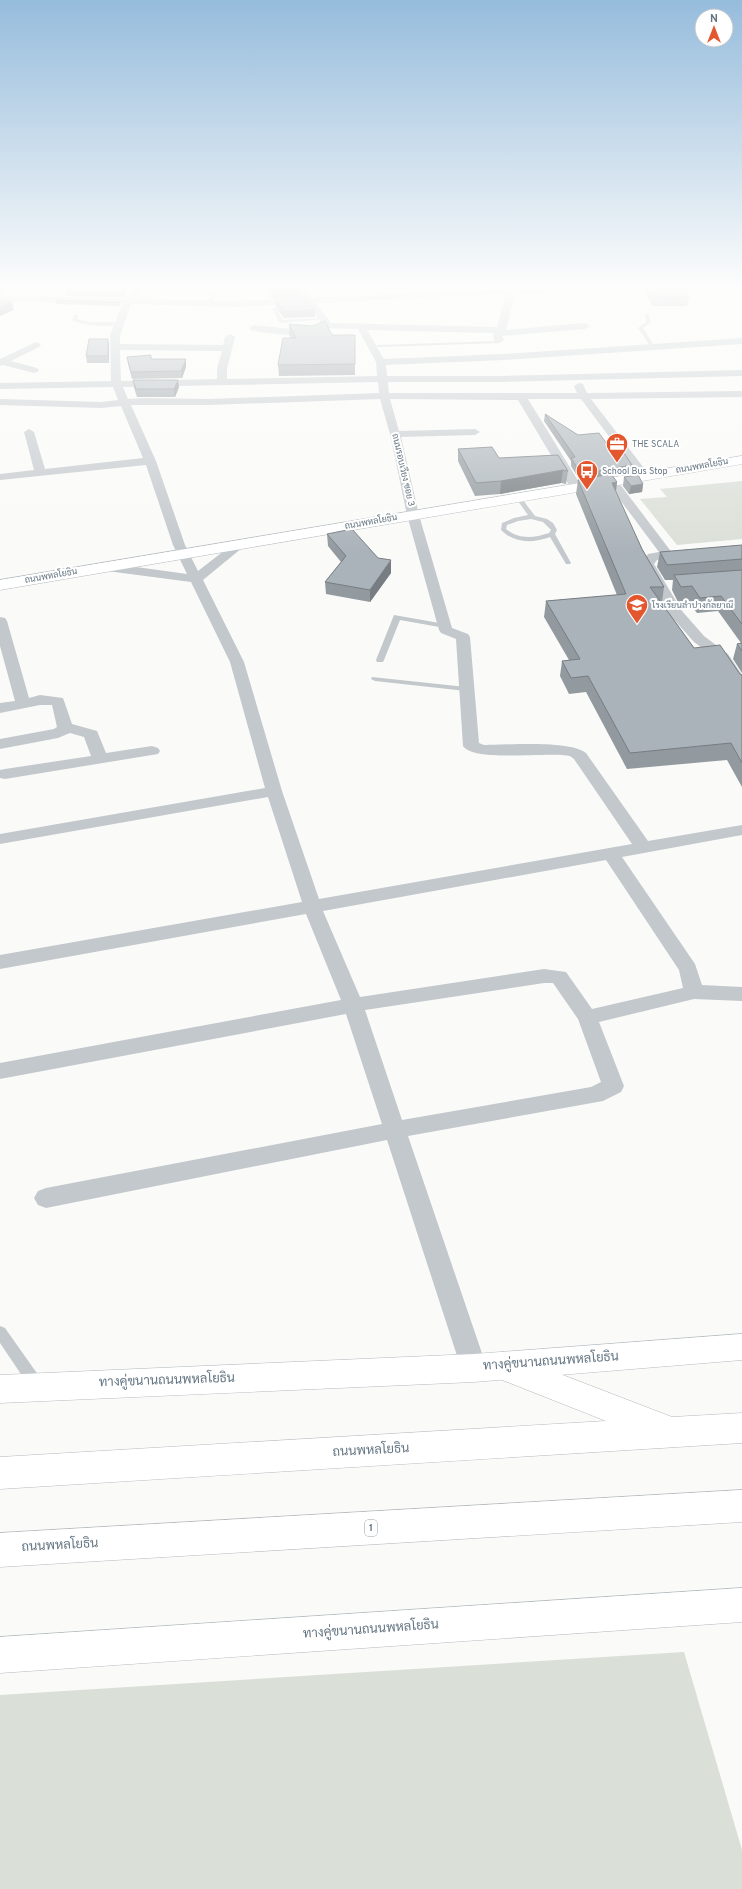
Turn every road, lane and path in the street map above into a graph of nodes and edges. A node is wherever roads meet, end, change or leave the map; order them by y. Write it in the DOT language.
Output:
graph roads {
  1 [pos="116,377"];
  2 [pos="222,377"];
  3 [pos="533,377"];
  4 [pos="574,377"];
  5 [pos="381,378"];
  6 [pos="116,383"];
  7 [pos="222,383"];
  8 [pos="0,386"];
  9 [pos="742,394"];
  10 [pos="583,395"];
  11 [pos="384,396"];
  12 [pos="521,396"];
  13 [pos="0,402"];
  14 [pos="125,404"];
  15 [pos="29,432"];
  16 [pos="475,432"];
  17 [pos="395,434"];
  18 [pos="742,460"];
  19 [pos="150,461"];
  20 [pos="41,473"];
  21 [pos="644,476"];
  22 [pos="0,477"];
  23 [pos="612,482"];
  24 [pos="576,487"];
  25 [pos="518,497"];
  26 [pos="413,515"];
  27 [pos="533,518"];
  28 [pos="552,534"];
  29 [pos="242,543"];
  30 [pos="682,552"];
  31 [pos="183,553"];
  32 [pos="667,554"];
  33 [pos="568,563"];
  34 [pos="107,566"];
  35 [pos="196,579"];
  36 [pos="0,585"];
  37 [pos="674,585"];
  38 [pos="659,586"];
  39 [pos="0,621"];
  40 [pos="445,626"];
  41 [pos="380,660"];
  42 [pos="375,680"];
  43 [pos="741,681"];
  44 [pos="466,689"];
  45 [pos="23,703"];
  46 [pos="0,708"];
  47 [pos="65,727"];
  48 [pos="0,744"];
  49 [pos="152,751"];
  50 [pos="100,759"];
  51 [pos="5,774"];
  52 [pos="274,791"];
  53 [pos="742,830"];
  54 [pos="0,839"];
  55 [pos="643,847"];
  56 [pos="610,853"];
  57 [pos="312,905"];
  58 [pos="0,962"];
  59 [pos="694,992"];
  60 [pos="742,994"];
  61 [pos="353,1005"];
  62 [pos="586,1017"];
  63 [pos="0,1070"];
  64 [pos="395,1130"];
  65 [pos="46,1198"];
  66 [pos="0,1332"];
  67 [pos="742,1347"];
  68 [pos="503,1366"];
  69 [pos="474,1368"];
  70 [pos="38,1387"];
  71 [pos="0,1389"];
  72 [pos="742,1428"];
  73 [pos="672,1432"];
  74 [pos="0,1473"];
  75 [pos="742,1506"];
  76 [pos="0,1550"];
  77 [pos="742,1604"];
  78 [pos="0,1655"];
  1 -- 6 [label="street"];
  2 -- 7 [label="street"];
  3 -- 5 [label="street"];
  4 -- 10 [label="street"];
  5 -- 7 [label="street"];
  5 -- 11 [label="street, ถนนรอบเวียง ซอย 3"];
  6 -- 7 [label="street"];
  6 -- 8 [label="street"];
  6 -- 14 [label="street"];
  9 -- 10 [label="street"];
  10 -- 12 [label="street"];
  10 -- 21 [label="street"];
  11 -- 12 [label="street"];
  11 -- 14 [label="street"];
  11 -- 17 [label="street, ถนนรอบเวียง ซอย 3"];
  12 -- 24 [label="street"];
  13 -- 14 [label="street"];
  14 -- 19 [label="street"];
  15 -- 20 [label="street"];
  16 -- 17 [label="street"];
  17 -- 26 [label="street, ถนนรอบเวียง ซอย 3"];
  18 -- 21 [label="main road, ถนนพหลโยธิน"];
  19 -- 20 [label="street"];
  19 -- 31 [label="street"];
  20 -- 22 [label="street"];
  21 -- 23 [label="main road, ถนนพหลโยธิน"];
  23 -- 24 [label="main road, ถนนพหลโยธิน"];
  23 -- 32 [label="street"];
  24 -- 25 [label="main road, ถนนพหลโยธิน"];
  25 -- 26 [label="main road, ถนนพหลโยธิน"];
  25 -- 27 [label="lane"];
  26 -- 29 [label="main road, ถนนพหลโยธิน"];
  26 -- 40 [label="street, ถนนรอบเวียง ซอย 3"];
  27 -- 28 [label="lane"];
  27 -- 28 [label="lane"];
  28 -- 33 [label="lane"];
  29 -- 31 [label="main road, ถนนพหลโยธิน"];
  29 -- 35 [label="street"];
  30 -- 32 [label="street"];
  31 -- 34 [label="main road, ถนนพหลโยธิน"];
  31 -- 35 [label="street"];
  32 -- 38 [label="street"];
  34 -- 35 [label="street"];
  34 -- 36 [label="main road, ถนนพหลโยธิน"];
  35 -- 52 [label="street"];
  37 -- 38 [label="street"];
  38 -- 43 [label="street"];
  39 -- 45 [label="street"];
  40 -- 41 [label="lane"];
  40 -- 44 [label="street"];
  42 -- 44 [label="lane"];
  44 -- 55 [label="street"];
  45 -- 46 [label="street"];
  45 -- 47 [label="street"];
  47 -- 48 [label="street"];
  47 -- 50 [label="street"];
  49 -- 50 [label="street"];
  50 -- 51 [label="street"];
  52 -- 54 [label="street"];
  52 -- 57 [label="street"];
  53 -- 55 [label="street"];
  55 -- 56 [label="street"];
  56 -- 57 [label="street"];
  56 -- 59 [label="street"];
  57 -- 58 [label="street"];
  57 -- 61 [label="street"];
  59 -- 60 [label="street"];
  59 -- 62 [label="street"];
  61 -- 62 [label="street"];
  61 -- 63 [label="street"];
  61 -- 64 [label="street"];
  62 -- 64 [label="street"];
  64 -- 65 [label="street"];
  64 -- 69 [label="street"];
  66 -- 70 [label="lane"];
  67 -- 68 [label="main road, ทางคู่ขนานถนนพหลโยธิน"];
  68 -- 69 [label="main road, ทางคู่ขนานถนนพหลโยธิน"];
  68 -- 73 [label="main road"];
  69 -- 70 [label="main road, ทางคู่ขนานถนนพหลโยธิน"];
  70 -- 71 [label="main road, ทางคู่ขนานถนนพหลโยธิน"];
  72 -- 73 [label="main road, ถนนพหลโยธิน"];
  73 -- 74 [label="main road, ถนนพหลโยธิน"];
  75 -- 76 [label="main road, ถนนพหลโยธิน / 1"];
  77 -- 78 [label="main road, ทางคู่ขนานถนนพหลโยธิน"];
}
